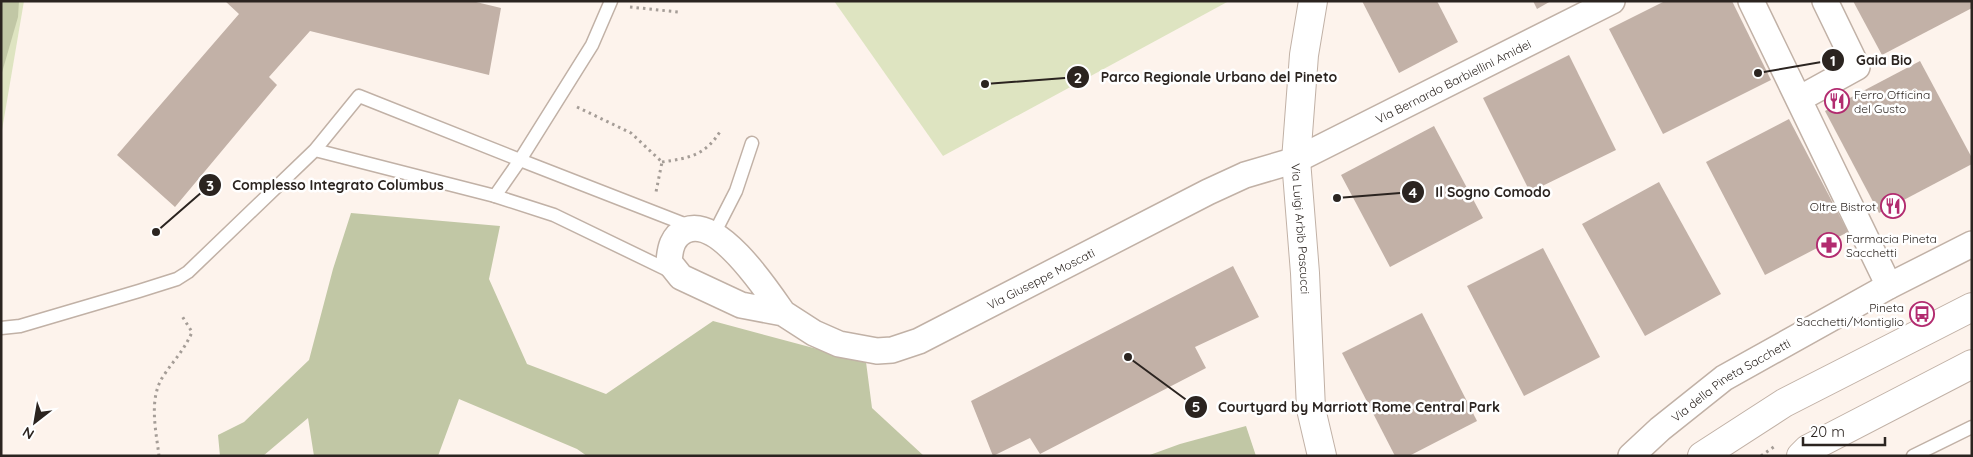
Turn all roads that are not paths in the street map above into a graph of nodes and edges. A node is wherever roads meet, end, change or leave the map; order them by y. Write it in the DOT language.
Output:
graph roads {
  1 [pos="1313,1"];
  2 [pos="1612,1"];
  3 [pos="1751,1"];
  4 [pos="1826,1"];
  5 [pos="610,3"];
  6 [pos="1799,99"];
  7 [pos="752,143"];
  8 [pos="315,150"];
  9 [pos="520,160"];
  10 [pos="1296,160"];
  11 [pos="495,196"];
  12 [pos="704,231"];
  13 [pos="1972,244"];
  14 [pos="681,277"];
  15 [pos="1889,286"];
  16 [pos="1972,307"];
  17 [pos="783,314"];
  18 [pos="1,328"];
  19 [pos="1972,364"];
  20 [pos="1972,427"];
  21 [pos="1802,453"];
  22 [pos="1322,456"];
  23 [pos="1631,456"];
  24 [pos="1702,456"];
  25 [pos="1913,456"];
  1 -- 10 [label="main road, Via Luigi Arbib Pascucci"];
  2 -- 10 [label="street, Via Bernardo Barbiellini Amidei"];
  3 -- 6 [label="street"];
  4 -- 6 [label="street"];
  5 -- 9 [label="lane"];
  6 -- 15 [label="street"];
  7 -- 12 [label="lane"];
  8 -- 9 [label="lane"];
  8 -- 11 [label="lane"];
  8 -- 18 [label="lane"];
  9 -- 11 [label="lane"];
  9 -- 12 [label="lane"];
  10 -- 17 [label="street, Via Giuseppe Moscati"];
  10 -- 22 [label="main road, Via Luigi Arbib Pascucci"];
  11 -- 14 [label="lane"];
  12 -- 14 [label="street"];
  12 -- 17 [label="street, Via Giuseppe Moscati"];
  13 -- 15 [label="street, Via della Pineta Sacchetti"];
  14 -- 17 [label="street, Via Giuseppe Moscati"];
  15 -- 23 [label="street, Via della Pineta Sacchetti"];
  16 -- 24 [label="main road"];
  19 -- 21 [label="main road"];
  20 -- 25 [label="lane"];
}
